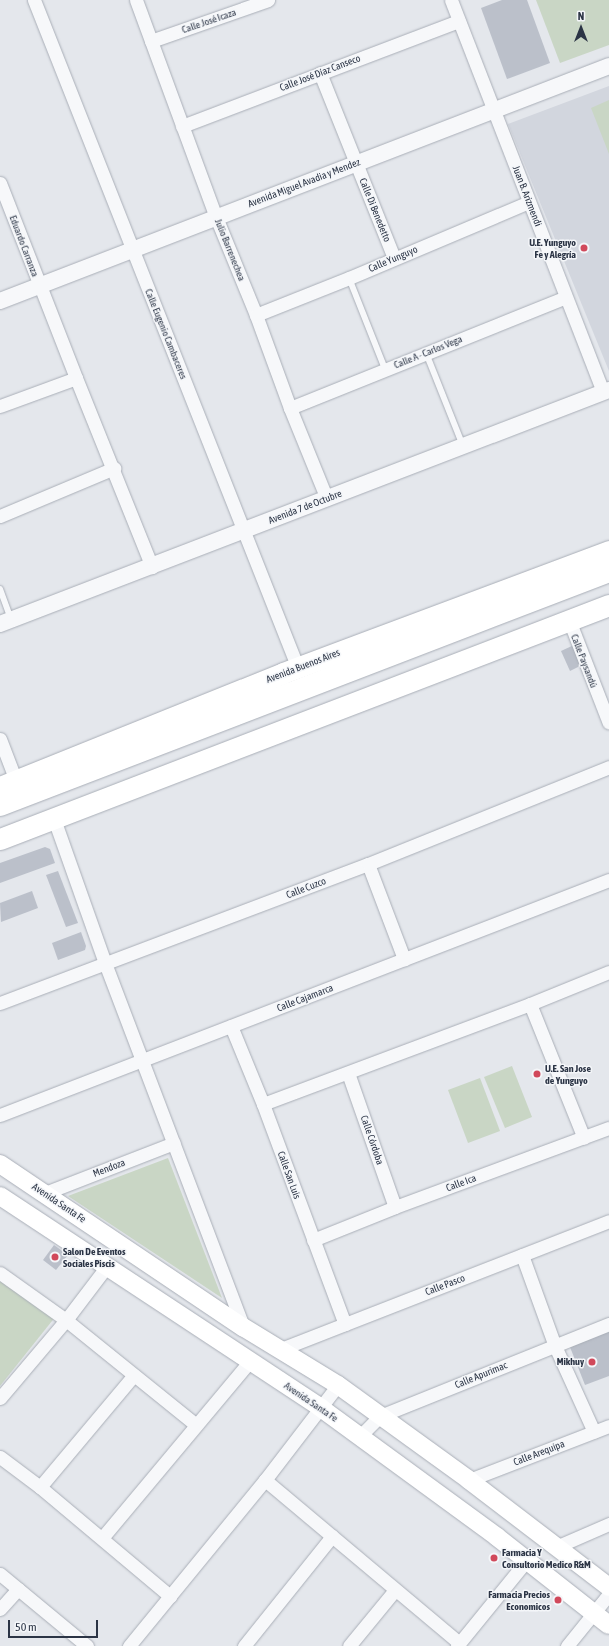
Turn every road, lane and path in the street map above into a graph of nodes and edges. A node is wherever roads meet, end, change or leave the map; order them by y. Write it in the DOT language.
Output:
graph roads {
  1 [pos="34,0"];
  2 [pos="136,0"];
  3 [pos="268,0"];
  4 [pos="451,0"];
  5 [pos="459,21"];
  6 [pos="151,41"];
  7 [pos="609,66"];
  8 [pos="320,73"];
  9 [pos="494,111"];
  10 [pos="182,126"];
  11 [pos="356,164"];
  12 [pos="1,190"];
  13 [pos="530,202"];
  14 [pos="216,217"];
  15 [pos="132,250"];
  16 [pos="394,258"];
  17 [pos="349,278"];
  18 [pos="39,286"];
  19 [pos="566,297"];
  20 [pos="0,301"];
  21 [pos="256,315"];
  22 [pos="426,353"];
  23 [pos="385,369"];
  24 [pos="76,378"];
  25 [pos="606,391"];
  26 [pos="0,406"];
  27 [pos="290,408"];
  28 [pos="463,446"];
  29 [pos="114,468"];
  30 [pos="327,499"];
  31 [pos="0,516"];
  32 [pos="244,531"];
  33 [pos="609,551"];
  34 [pos="152,567"];
  35 [pos="609,571"];
  36 [pos="609,587"];
  37 [pos="0,589"];
  38 [pos="609,606"];
  39 [pos="569,620"];
  40 [pos="6,622"];
  41 [pos="298,668"];
  42 [pos="609,723"];
  43 [pos="0,740"];
  44 [pos="609,767"];
  45 [pos="8,784"];
  46 [pos="0,805"];
  47 [pos="54,819"];
  48 [pos="0,820"];
  49 [pos="0,839"];
  50 [pos="368,864"];
  51 [pos="609,880"];
  52 [pos="404,959"];
  53 [pos="105,963"];
  54 [pos="609,972"];
  55 [pos="0,1003"];
  56 [pos="530,1004"];
  57 [pos="231,1026"];
  58 [pos="141,1059"];
  59 [pos="348,1073"];
  60 [pos="263,1104"];
  61 [pos="0,1115"];
  62 [pos="609,1128"];
  63 [pos="584,1138"];
  64 [pos="174,1143"];
  65 [pos="0,1164"];
  66 [pos="45,1193"];
  67 [pos="0,1196"];
  68 [pos="395,1207"];
  69 [pos="609,1221"];
  70 [pos="313,1240"];
  71 [pos="522,1255"];
  72 [pos="107,1266"];
  73 [pos="0,1273"];
  74 [pos="66,1320"];
  75 [pos="345,1324"];
  76 [pos="609,1324"];
  77 [pos="243,1326"];
  78 [pos="555,1346"];
  79 [pos="281,1349"];
  80 [pos="250,1361"];
  81 [pos="134,1375"];
  82 [pos="338,1385"];
  83 [pos="0,1398"];
  84 [pos="321,1408"];
  85 [pos="380,1416"];
  86 [pos="196,1426"];
  87 [pos="609,1426"];
  88 [pos="594,1432"];
  89 [pos="360,1436"];
  90 [pos="0,1457"];
  91 [pos="266,1480"];
  92 [pos="469,1480"];
  93 [pos="40,1487"];
  94 [pos="609,1524"];
  95 [pos="332,1536"];
  96 [pos="102,1538"];
  97 [pos="556,1547"];
  98 [pos="527,1560"];
  99 [pos="0,1574"];
  100 [pos="609,1587"];
  101 [pos="18,1589"];
  102 [pos="395,1590"];
  103 [pos="609,1594"];
  104 [pos="170,1596"];
  105 [pos="0,1609"];
  106 [pos="594,1613"];
  107 [pos="609,1625"];
  108 [pos="458,1644"];
  109 [pos="87,1646"];
  110 [pos="129,1646"];
  111 [pos="244,1646"];
  112 [pos="349,1646"];
  113 [pos="567,1646"];
  1 -- 15 [label="street, Calle Eugenio Cambaceres"];
  2 -- 6 [label="street, Julio Barrenechea"];
  3 -- 6 [label="street, Calle José Icaza"];
  4 -- 5 [label="street, Juan B. Arizmendi"];
  5 -- 8 [label="street, Calle José Díaz Canseco"];
  5 -- 9 [label="street, Juan B. Arizmendi"];
  6 -- 10 [label="street, Julio Barrenechea"];
  7 -- 9 [label="street, Avenida Miguel Avadia y Mendez"];
  8 -- 10 [label="street, Calle José Díaz Canseco"];
  8 -- 11 [label="street, Calle Di Benedetto"];
  9 -- 11 [label="street, Avenida Miguel Avadia y Mendez"];
  9 -- 13 [label="street, Juan B. Arizmendi"];
  10 -- 14 [label="street, Julio Barrenechea"];
  11 -- 14 [label="street, Avenida Miguel Avadia y Mendez"];
  11 -- 16 [label="street, Calle Di Benedetto"];
  12 -- 18 [label="street, Eduardo Carranza"];
  13 -- 16 [label="street, Calle Yunguyo"];
  13 -- 19 [label="street, Juan B. Arizmendi"];
  14 -- 15 [label="street, Avenida Miguel Avadia y Mendez"];
  14 -- 21 [label="street, Julio Barrenechea"];
  15 -- 18 [label="street, Avenida Miguel Avadia y Mendez"];
  15 -- 32 [label="street, Calle Eugenio Cambaceres"];
  16 -- 17 [label="street, Calle Yunguyo"];
  17 -- 21 [label="street, Calle Yunguyo"];
  17 -- 23 [label="lane"];
  18 -- 20 [label="street, Avenida Miguel Avadia y Mendez"];
  18 -- 24 [label="street, Eduardo Carranza"];
  19 -- 22 [label="street, Calle A - Carlos Vega"];
  19 -- 25 [label="street, Juan B. Arizmendi"];
  21 -- 27 [label="street, Julio Barrenechea"];
  22 -- 23 [label="street, Calle A - Carlos Vega"];
  22 -- 28 [label="lane"];
  23 -- 27 [label="street, Calle A - Carlos Vega"];
  24 -- 26 [label="street"];
  24 -- 29 [label="street, Eduardo Carranza"];
  25 -- 28 [label="street, Avenida 7 de Octubre"];
  27 -- 30 [label="street, Julio Barrenechea"];
  28 -- 30 [label="street, Avenida 7 de Octubre"];
  29 -- 31 [label="street"];
  29 -- 34 [label="street, Eduardo Carranza"];
  30 -- 32 [label="street, Avenida 7 de Octubre"];
  32 -- 34 [label="street, Avenida 7 de Octubre"];
  32 -- 41 [label="street, Calle Eugenio Cambaceres"];
  33 -- 41 [label="main road, Avenida Buenos Aires"];
  34 -- 40 [label="street, Avenida 7 de Octubre"];
  35 -- 46 [label="highway"];
  36 -- 48 [label="highway"];
  37 -- 40 [label="lane"];
  38 -- 39 [label="main road"];
  39 -- 42 [label="street, Calle Paysandú"];
  39 -- 47 [label="main road"];
  41 -- 45 [label="main road, Avenida Buenos Aires"];
  43 -- 45 [label="street"];
  44 -- 50 [label="street, Calle Cuzco"];
  47 -- 49 [label="main road"];
  47 -- 53 [label="street"];
  50 -- 52 [label="street"];
  50 -- 53 [label="street, Calle Cuzco"];
  51 -- 52 [label="street, Calle Cajamarca"];
  52 -- 57 [label="street, Calle Cajamarca"];
  53 -- 55 [label="street, Calle Cuzco"];
  53 -- 58 [label="street"];
  54 -- 56 [label="street"];
  56 -- 59 [label="street"];
  56 -- 63 [label="street"];
  57 -- 58 [label="street, Calle Cajamarca"];
  57 -- 60 [label="street, Calle San Luis"];
  58 -- 61 [label="street, Calle Cajamarca"];
  58 -- 64 [label="street"];
  59 -- 60 [label="street"];
  59 -- 68 [label="street, Calle Córdoba"];
  60 -- 70 [label="street, Calle San Luis"];
  62 -- 63 [label="street, Calle Ica"];
  63 -- 68 [label="street, Calle Ica"];
  64 -- 66 [label="street, Mendoza"];
  64 -- 77 [label="street"];
  65 -- 66 [label="main road, Avenida Santa Fe"];
  66 -- 77 [label="main road, Avenida Santa Fe"];
  67 -- 72 [label="main road, Avenida Santa Fe"];
  68 -- 70 [label="street, Calle Ica"];
  69 -- 71 [label="street, Calle Pasco"];
  70 -- 75 [label="street, Calle San Luis"];
  71 -- 75 [label="street, Calle Pasco"];
  71 -- 78 [label="street"];
  72 -- 74 [label="street"];
  72 -- 80 [label="main road, Avenida Santa Fe"];
  73 -- 74 [label="street"];
  74 -- 81 [label="street"];
  74 -- 83 [label="street"];
  75 -- 79 [label="street, Calle Pasco"];
  76 -- 78 [label="street, Calle Apurimac"];
  77 -- 79 [label="main road, Avenida Santa Fe"];
  78 -- 85 [label="street, Calle Apurimac"];
  78 -- 88 [label="street"];
  79 -- 82 [label="main road, Avenida Santa Fe"];
  80 -- 84 [label="main road, Avenida Santa Fe"];
  80 -- 86 [label="street"];
  81 -- 86 [label="street"];
  81 -- 93 [label="street"];
  82 -- 84 [label="street"];
  82 -- 85 [label="main road, Avenida Santa Fe"];
  84 -- 89 [label="main road, Avenida Santa Fe"];
  84 -- 91 [label="street"];
  85 -- 89 [label="street, Calle Apurimac"];
  85 -- 92 [label="main road, Avenida Santa Fe"];
  86 -- 96 [label="street"];
  87 -- 88 [label="street, Calle Arequipa"];
  88 -- 92 [label="street, Calle Arequipa"];
  89 -- 98 [label="main road, Avenida Santa Fe"];
  90 -- 93 [label="street"];
  91 -- 95 [label="street"];
  91 -- 104 [label="street"];
  92 -- 97 [label="main road, Avenida Santa Fe"];
  93 -- 96 [label="street"];
  94 -- 97 [label="street"];
  95 -- 102 [label="street"];
  95 -- 111 [label="street"];
  96 -- 104 [label="street"];
  97 -- 100 [label="main road, Avenida Santa Fe"];
  98 -- 106 [label="main road, Avenida Santa Fe"];
  98 -- 108 [label="street"];
  99 -- 101 [label="street"];
  101 -- 105 [label="street"];
  101 -- 109 [label="street"];
  102 -- 108 [label="street"];
  102 -- 112 [label="street"];
  103 -- 106 [label="street"];
  104 -- 110 [label="street"];
  106 -- 107 [label="main road, Avenida Santa Fe"];
  106 -- 113 [label="street"];
}
